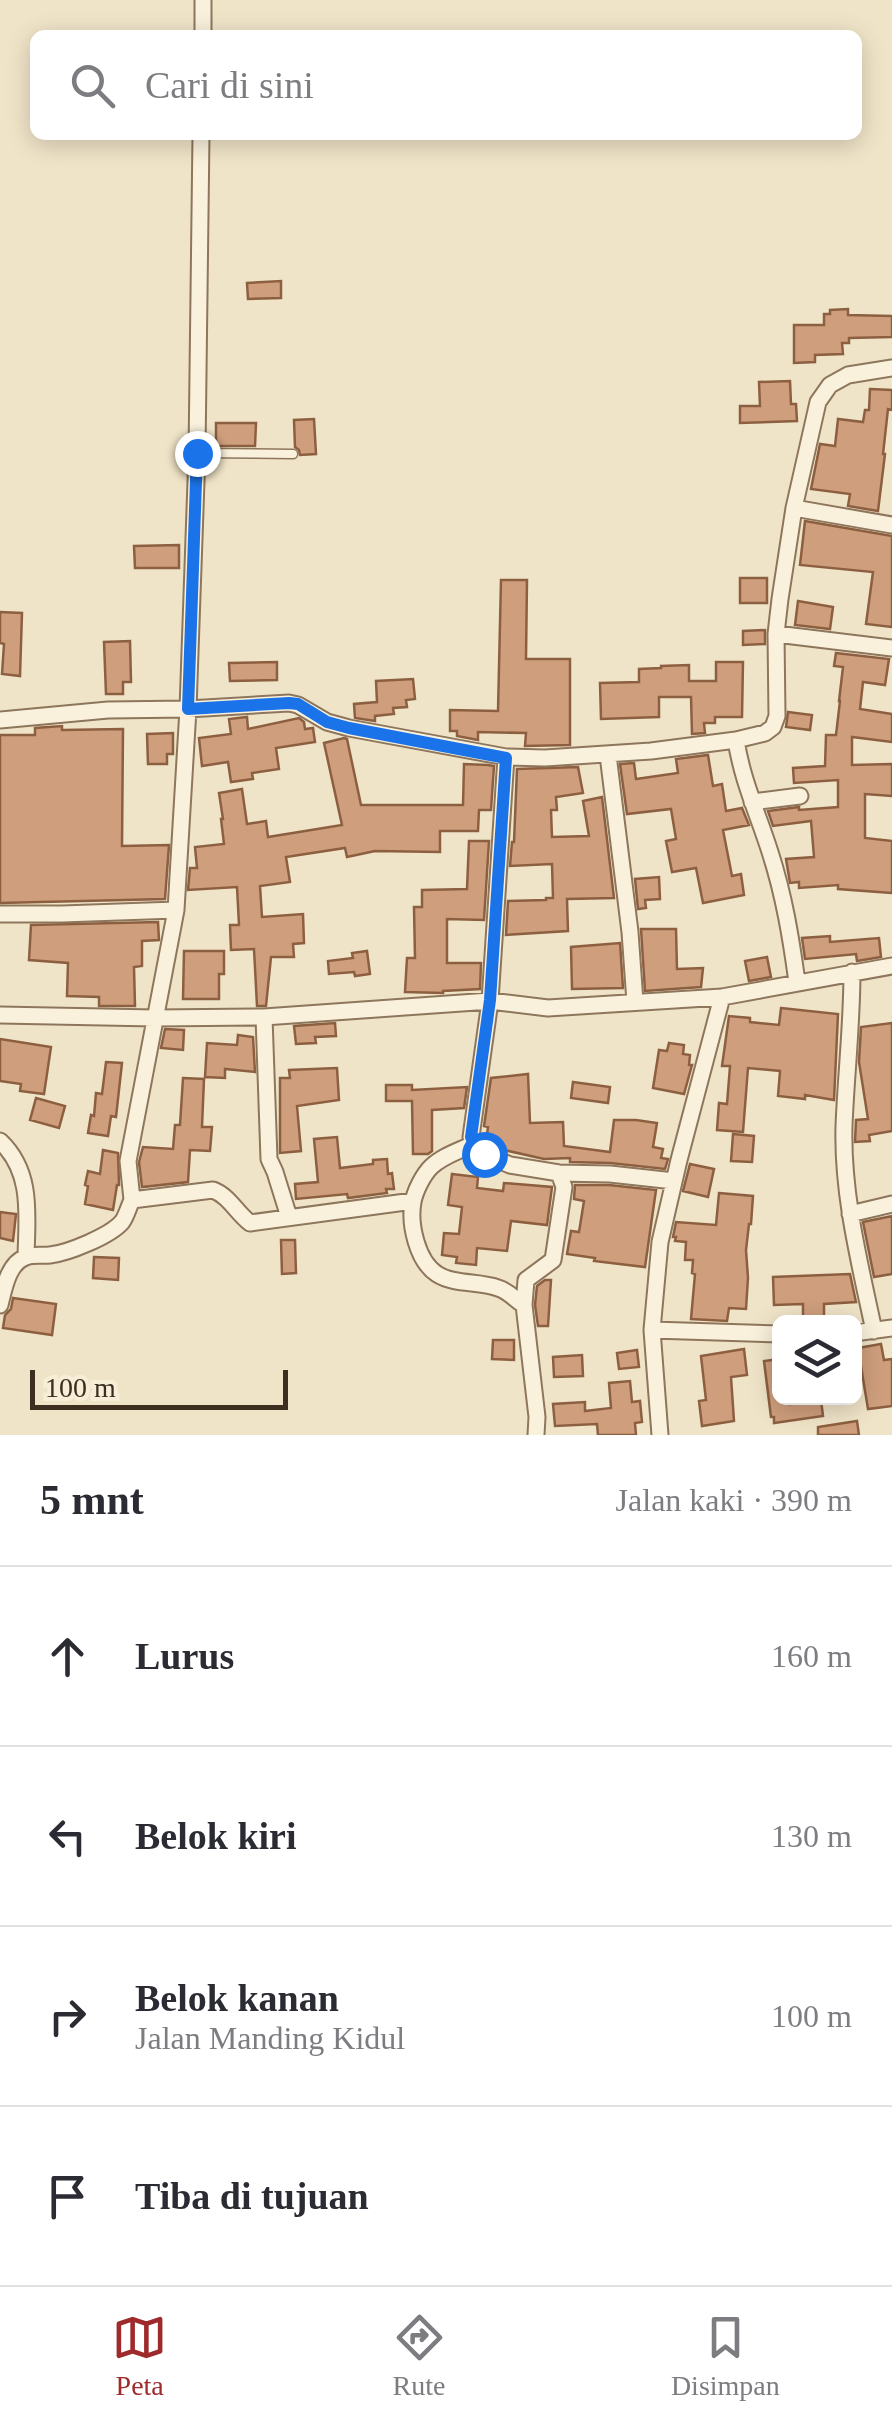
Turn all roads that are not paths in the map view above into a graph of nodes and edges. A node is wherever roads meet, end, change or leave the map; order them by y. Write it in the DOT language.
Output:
graph roads {
  1 [pos="203,0"];
  2 [pos="203,30"];
  3 [pos="202,140"];
  4 [pos="892,368"];
  5 [pos="197,453"];
  6 [pos="293,454"];
  7 [pos="794,508"];
  8 [pos="892,525"];
  9 [pos="776,634"];
  10 [pos="892,648"];
  11 [pos="188,709"];
  12 [pos="0,720"];
  13 [pos="736,740"];
  14 [pos="608,755"];
  15 [pos="506,758"];
  16 [pos="800,796"];
  17 [pos="752,802"];
  18 [pos="176,910"];
  19 [pos="0,914"];
  20 [pos="892,966"];
  21 [pos="852,972"];
  22 [pos="796,982"];
  23 [pos="722,997"];
  24 [pos="490,1000"];
  25 [pos="635,1002"];
  26 [pos="0,1015"];
  27 [pos="264,1017"];
  28 [pos="155,1018"];
  29 [pos="0,1141"];
  30 [pos="473,1144"];
  31 [pos="559,1172"];
  32 [pos="674,1181"];
  33 [pos="132,1200"];
  34 [pos="412,1201"];
  35 [pos="892,1204"];
  36 [pos="850,1214"];
  37 [pos="289,1217"];
  38 [pos="26,1256"];
  39 [pos="0,1304"];
  40 [pos="524,1305"];
  41 [pos="892,1328"];
  42 [pos="652,1330"];
  43 [pos="874,1331"];
  44 [pos="862,1332"];
  45 [pos="772,1334"];
  46 [pos="536,1435"];
  47 [pos="660,1435"];
  1 -- 2 [label="street"];
  3 -- 5 [label="street"];
  4 -- 7 [label="street"];
  5 -- 6 [label="lane"];
  5 -- 11 [label="street"];
  7 -- 8 [label="street"];
  7 -- 9 [label="street"];
  9 -- 10 [label="street"];
  9 -- 13 [label="street"];
  11 -- 12 [label="street"];
  11 -- 15 [label="street"];
  11 -- 18 [label="street"];
  13 -- 14 [label="street"];
  13 -- 17 [label="street"];
  14 -- 15 [label="street"];
  14 -- 25 [label="street"];
  15 -- 24 [label="street"];
  16 -- 17 [label="street"];
  17 -- 22 [label="street"];
  18 -- 19 [label="street"];
  18 -- 28 [label="street"];
  20 -- 21 [label="street"];
  21 -- 22 [label="street"];
  21 -- 36 [label="street"];
  22 -- 23 [label="street"];
  23 -- 25 [label="street"];
  23 -- 32 [label="street"];
  24 -- 25 [label="street"];
  24 -- 27 [label="street"];
  24 -- 30 [label="street"];
  26 -- 28 [label="street"];
  27 -- 28 [label="street"];
  27 -- 37 [label="street"];
  28 -- 33 [label="street"];
  29 -- 38 [label="street"];
  30 -- 31 [label="street"];
  30 -- 34 [label="street"];
  31 -- 32 [label="street"];
  31 -- 40 [label="street"];
  32 -- 42 [label="street"];
  33 -- 37 [label="street"];
  33 -- 38 [label="street"];
  34 -- 37 [label="street"];
  34 -- 40 [label="street"];
  35 -- 36 [label="street"];
  36 -- 43 [label="street"];
  38 -- 39 [label="street"];
  40 -- 46 [label="street"];
  41 -- 43 [label="street"];
  42 -- 45 [label="street"];
  42 -- 47 [label="street"];
  43 -- 44 [label="street"];
}
